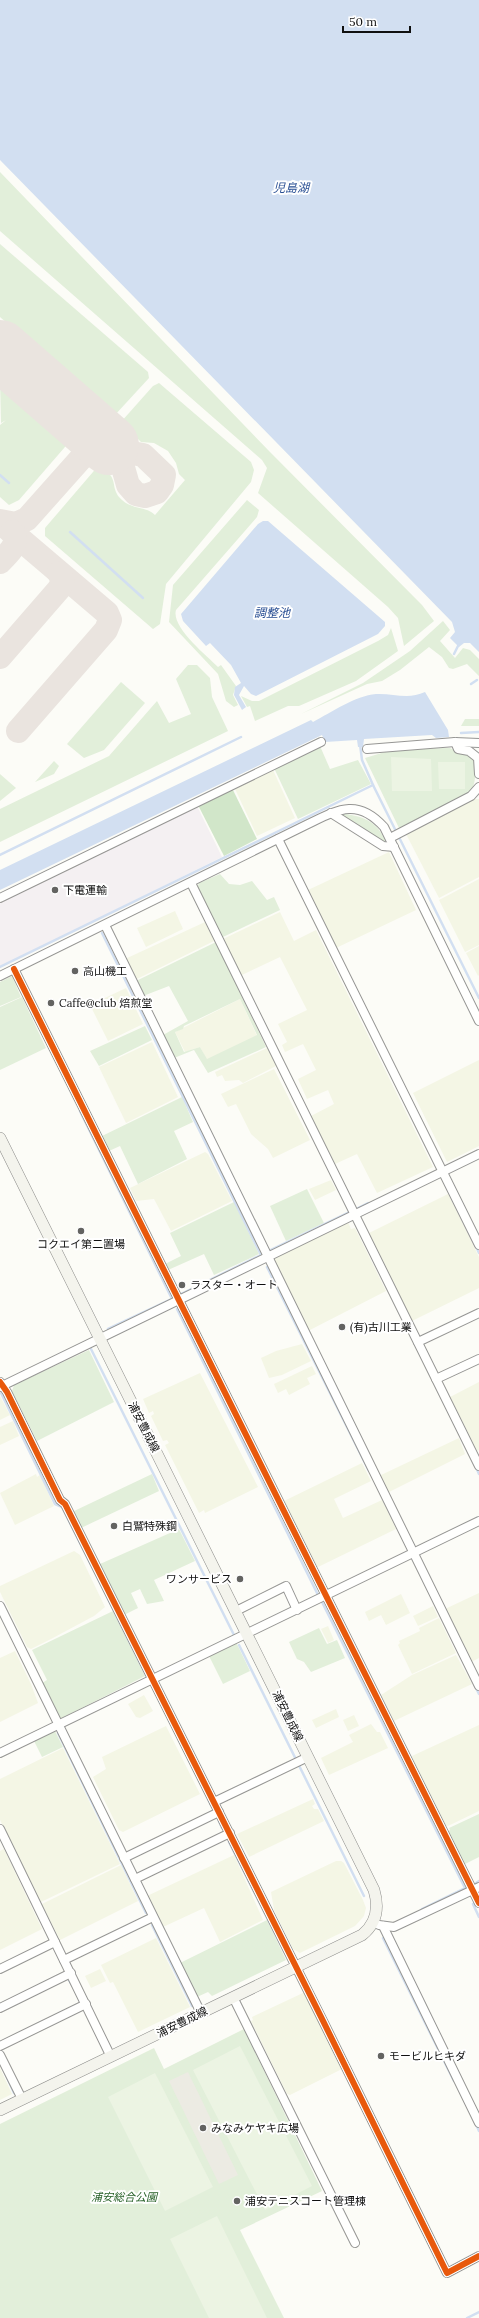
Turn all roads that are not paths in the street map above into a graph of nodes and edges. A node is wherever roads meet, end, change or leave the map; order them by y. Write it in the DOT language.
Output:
graph roads {
  1 [pos="321,742"];
  2 [pos="455,742"];
  3 [pos="479,743"];
  4 [pos="367,749"];
  5 [pos="479,774"];
  6 [pos="479,787"];
  7 [pos="331,813"];
  8 [pos="394,835"];
  9 [pos="278,839"];
  10 [pos="394,847"];
  11 [pos="191,882"];
  12 [pos="0,898"];
  13 [pos="105,925"];
  14 [pos="14,969"];
  15 [pos="0,976"];
  16 [pos="479,1021"];
  17 [pos="0,1138"];
  18 [pos="479,1154"];
  19 [pos="443,1172"];
  20 [pos="355,1215"];
  21 [pos="479,1245"];
  22 [pos="267,1258"];
  23 [pos="179,1301"];
  24 [pos="479,1313"];
  25 [pos="100,1339"];
  26 [pos="418,1342"];
  27 [pos="479,1359"];
  28 [pos="436,1379"];
  29 [pos="1,1385"];
  30 [pos="479,1466"];
  31 [pos="479,1521"];
  32 [pos="414,1553"];
  33 [pos="325,1596"];
  34 [pos="0,1606"];
  35 [pos="297,1610"];
  36 [pos="236,1611"];
  37 [pos="248,1634"];
  38 [pos="153,1679"];
  39 [pos="479,1686"];
  40 [pos="58,1725"];
  41 [pos="0,1753"];
  42 [pos="301,1760"];
  43 [pos="214,1802"];
  44 [pos="219,1812"];
  45 [pos="0,1829"];
  46 [pos="230,1833"];
  47 [pos="124,1858"];
  48 [pos="134,1879"];
  49 [pos="476,1888"];
  50 [pos="479,1903"];
  51 [pos="153,1917"];
  52 [pos="378,1924"];
  53 [pos="56,1942"];
  54 [pos="64,1960"];
  55 [pos="297,1967"];
  56 [pos="0,1969"];
  57 [pos="70,1973"];
  58 [pos="233,1997"];
  59 [pos="86,2004"];
  60 [pos="0,2008"];
  61 [pos="201,2013"];
  62 [pos="0,2046"];
  63 [pos="0,2055"];
  64 [pos="111,2057"];
  65 [pos="22,2100"];
  66 [pos="0,2110"];
  67 [pos="479,2123"];
  68 [pos="355,2243"];
  69 [pos="479,2256"];
  1 -- 12 [label="street"];
  2 -- 3 [label="street"];
  2 -- 4 [label="street"];
  2 -- 5 [label="street"];
  6 -- 8 [label="street"];
  7 -- 8 [label="street"];
  7 -- 9 [label="street"];
  7 -- 10 [label="street"];
  8 -- 10 [label="street"];
  9 -- 11 [label="street"];
  9 -- 19 [label="street"];
  10 -- 16 [label="street"];
  11 -- 13 [label="street"];
  11 -- 20 [label="street"];
  13 -- 14 [label="street"];
  13 -- 22 [label="street"];
  14 -- 15 [label="street"];
  14 -- 23 [label="street"];
  17 -- 25 [label="main road, 浦安豊成線"];
  18 -- 19 [label="street"];
  19 -- 20 [label="street"];
  19 -- 21 [label="street"];
  20 -- 22 [label="street"];
  20 -- 26 [label="street"];
  22 -- 23 [label="street"];
  22 -- 32 [label="street"];
  23 -- 25 [label="street"];
  23 -- 33 [label="street"];
  24 -- 26 [label="street"];
  25 -- 29 [label="street"];
  25 -- 36 [label="main road, 浦安豊成線"];
  26 -- 28 [label="street"];
  27 -- 28 [label="street"];
  28 -- 30 [label="street"];
  29 -- 38 [label="street"];
  31 -- 32 [label="street"];
  32 -- 33 [label="street"];
  32 -- 39 [label="street"];
  33 -- 35 [label="street"];
  33 -- 49 [label="street"];
  34 -- 40 [label="street"];
  35 -- 36 [label="street"];
  35 -- 37 [label="street"];
  36 -- 37 [label="main road, 浦安豊成線"];
  37 -- 38 [label="street"];
  37 -- 42 [label="main road, 浦安豊成線"];
  38 -- 40 [label="street"];
  38 -- 43 [label="street"];
  40 -- 41 [label="street"];
  40 -- 47 [label="street"];
  42 -- 43 [label="street"];
  42 -- 52 [label="main road, 浦安豊成線"];
  43 -- 44 [label="street"];
  44 -- 46 [label="street"];
  44 -- 47 [label="street"];
  45 -- 53 [label="street"];
  46 -- 48 [label="street"];
  46 -- 55 [label="street"];
  47 -- 48 [label="street"];
  48 -- 51 [label="street"];
  49 -- 50 [label="street"];
  49 -- 52 [label="street"];
  51 -- 54 [label="street"];
  51 -- 61 [label="street"];
  52 -- 55 [label="main road, 浦安豊成線"];
  52 -- 67 [label="street"];
  53 -- 54 [label="street"];
  53 -- 56 [label="street"];
  54 -- 57 [label="street"];
  55 -- 58 [label="main road, 浦安豊成線"];
  55 -- 69 [label="street"];
  57 -- 59 [label="street"];
  57 -- 60 [label="street"];
  58 -- 61 [label="main road, 浦安豊成線"];
  58 -- 68 [label="street"];
  59 -- 62 [label="street"];
  59 -- 64 [label="street"];
  61 -- 64 [label="main road, 浦安豊成線"];
  63 -- 65 [label="street"];
  64 -- 65 [label="main road, 浦安豊成線"];
  65 -- 66 [label="main road, 浦安豊成線"];
}
